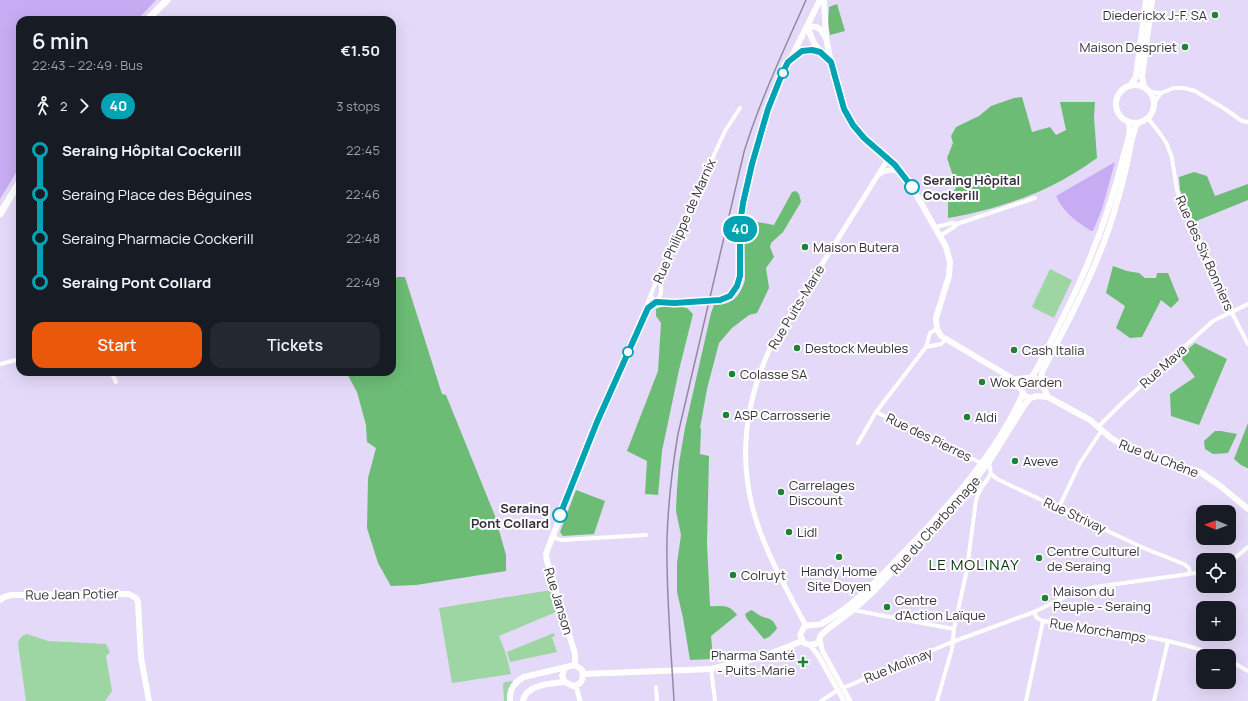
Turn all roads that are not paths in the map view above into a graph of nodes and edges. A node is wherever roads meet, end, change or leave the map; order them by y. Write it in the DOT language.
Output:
graph roads {
  1 [pos="167,0"];
  2 [pos="820,0"];
  3 [pos="824,0"];
  4 [pos="1146,0"];
  5 [pos="1152,0"];
  6 [pos="151,16"];
  7 [pos="807,27"];
  8 [pos="826,38"];
  9 [pos="820,52"];
  10 [pos="788,62"];
  11 [pos="831,62"];
  12 [pos="1130,86"];
  13 [pos="1144,87"];
  14 [pos="1150,92"];
  15 [pos="1161,93"];
  16 [pos="1154,104"];
  17 [pos="740,108"];
  18 [pos="1148,118"];
  19 [pos="1128,122"];
  20 [pos="1248,122"];
  21 [pos="1138,123"];
  22 [pos="888,159"];
  23 [pos="902,173"];
  24 [pos="877,175"];
  25 [pos="16,187"];
  26 [pos="1035,198"];
  27 [pos="0,214"];
  28 [pos="957,224"];
  29 [pos="936,228"];
  30 [pos="940,236"];
  31 [pos="661,275"];
  32 [pos="661,291"];
  33 [pos="651,296"];
  34 [pos="711,301"];
  35 [pos="656,302"];
  36 [pos="672,302"];
  37 [pos="1248,304"];
  38 [pos="1232,312"];
  39 [pos="644,315"];
  40 [pos="937,329"];
  41 [pos="946,339"];
  42 [pos="1248,344"];
  43 [pos="926,347"];
  44 [pos="16,360"];
  45 [pos="2,364"];
  46 [pos="0,368"];
  47 [pos="113,376"];
  48 [pos="1030,378"];
  49 [pos="1015,380"];
  50 [pos="116,382"];
  51 [pos="1041,385"];
  52 [pos="1022,391"];
  53 [pos="1037,396"];
  54 [pos="1048,397"];
  55 [pos="1030,398"];
  56 [pos="876,412"];
  57 [pos="1100,429"];
  58 [pos="858,442"];
  59 [pos="989,462"];
  60 [pos="981,463"];
  61 [pos="991,474"];
  62 [pos="1059,507"];
  63 [pos="1248,509"];
  64 [pos="646,535"];
  65 [pos="551,537"];
  66 [pos="1248,547"];
  67 [pos="1236,557"];
  68 [pos="1190,573"];
  69 [pos="1196,573"];
  70 [pos="0,600"];
  71 [pos="854,610"];
  72 [pos="1034,612"];
  73 [pos="1043,621"];
  74 [pos="806,626"];
  75 [pos="815,626"];
  76 [pos="954,629"];
  77 [pos="820,637"];
  78 [pos="802,641"];
  79 [pos="1168,641"];
  80 [pos="952,642"];
  81 [pos="810,645"];
  82 [pos="1198,649"];
  83 [pos="1236,664"];
  84 [pos="575,665"];
  85 [pos="565,668"];
  86 [pos="711,669"];
  87 [pos="1248,671"];
  88 [pos="583,674"];
  89 [pos="565,682"];
  90 [pos="576,686"];
  91 [pos="656,687"];
  92 [pos="840,689"];
  93 [pos="149,701"];
  94 [pos="510,701"];
  95 [pos="523,701"];
  96 [pos="580,701"];
  97 [pos="657,701"];
  98 [pos="714,701"];
  99 [pos="821,701"];
  100 [pos="844,701"];
  101 [pos="850,701"];
  102 [pos="937,701"];
  103 [pos="1026,701"];
  104 [pos="1154,701"];
  1 -- 6 [label="main road"];
  2 -- 7 [label="main road"];
  3 -- 8 [label="main road"];
  4 -- 12 [label="main road"];
  5 -- 13 [label="main road"];
  7 -- 8 [label="main road"];
  7 -- 9 [label="main road"];
  7 -- 10 [label="main road"];
  8 -- 11 [label="main road"];
  9 -- 10 [label="main road"];
  9 -- 11 [label="main road"];
  10 -- 34 [label="main road"];
  11 -- 22 [label="main road"];
  12 -- 13 [label="main road"];
  12 -- 19 [label="main road"];
  13 -- 14 [label="main road"];
  14 -- 15 [label="street"];
  14 -- 16 [label="main road"];
  15 -- 16 [label="street"];
  15 -- 20 [label="street"];
  16 -- 18 [label="main road"];
  17 -- 31 [label="street, Rue Philippe de Marnix"];
  18 -- 21 [label="main road"];
  18 -- 38 [label="street, Rue des Six Bonniers"];
  19 -- 21 [label="main road"];
  19 -- 48 [label="main road"];
  21 -- 51 [label="main road"];
  22 -- 23 [label="main road"];
  22 -- 24 [label="street, Rue Puits-Marie"];
  23 -- 24 [label="street"];
  23 -- 29 [label="main road"];
  24 -- 74 [label="street, Rue Puits-Marie"];
  25 -- 27 [label="main road"];
  26 -- 28 [label="street"];
  28 -- 29 [label="street"];
  28 -- 30 [label="street"];
  29 -- 30 [label="main road"];
  30 -- 40 [label="main road"];
  31 -- 32 [label="street"];
  31 -- 33 [label="street, Rue Philippe de Marnix"];
  32 -- 35 [label="street"];
  32 -- 36 [label="street"];
  33 -- 35 [label="street"];
  33 -- 39 [label="street, Rue Philippe de Marnix"];
  35 -- 36 [label="main road"];
  35 -- 39 [label="main road"];
  37 -- 38 [label="street, Rue Mava"];
  38 -- 42 [label="street, Rue des Six Bonniers"];
  38 -- 57 [label="street, Rue Mava"];
  39 -- 65 [label="main road, Rue Philippe de Marnix"];
  40 -- 41 [label="main road"];
  40 -- 43 [label="street"];
  41 -- 43 [label="street"];
  41 -- 49 [label="main road"];
  43 -- 56 [label="street"];
  44 -- 45 [label="street"];
  45 -- 46 [label="street"];
  47 -- 50 [label="street"];
  48 -- 49 [label="main road"];
  48 -- 51 [label="main road"];
  48 -- 52 [label="main road"];
  49 -- 52 [label="main road"];
  51 -- 53 [label="main road"];
  51 -- 54 [label="main road"];
  52 -- 55 [label="main road"];
  52 -- 60 [label="main road, Rue du Charbonnage"];
  53 -- 54 [label="main road, Rue du Chêne"];
  53 -- 55 [label="main road, Rue du Chêne"];
  54 -- 57 [label="main road, Rue du Chêne"];
  55 -- 59 [label="main road, Rue du Charbonnage"];
  56 -- 58 [label="street"];
  56 -- 60 [label="street, Rue des Pierres"];
  57 -- 62 [label="street, Rue Mava"];
  57 -- 63 [label="main road, Rue du Chêne"];
  59 -- 61 [label="street"];
  59 -- 71 [label="main road, Rue du Charbonnage"];
  60 -- 75 [label="main road, Rue du Charbonnage"];
  61 -- 62 [label="street, Rue Strivay"];
  61 -- 76 [label="street"];
  62 -- 68 [label="street, Rue Strivay"];
  64 -- 65 [label="street"];
  65 -- 84 [label="main road, Rue Janson"];
  66 -- 67 [label="street"];
  68 -- 69 [label="street, Rue Molinay"];
  68 -- 72 [label="street, Rue Molinay"];
  70 -- 93 [label="main road, Rue Jean Potier"];
  71 -- 76 [label="street"];
  71 -- 77 [label="main road, Rue du Charbonnage"];
  72 -- 73 [label="street, Rue Morchamps"];
  72 -- 80 [label="street, Rue Molinay"];
  73 -- 79 [label="street, Rue Morchamps"];
  73 -- 103 [label="street"];
  74 -- 75 [label="main road, Rue du Charbonnage"];
  74 -- 78 [label="main road"];
  75 -- 77 [label="main road"];
  76 -- 80 [label="street"];
  77 -- 81 [label="main road, Rue du Charbonnage"];
  77 -- 92 [label="street"];
  78 -- 81 [label="main road"];
  78 -- 86 [label="main road"];
  79 -- 82 [label="street, Rue Morchamps"];
  79 -- 104 [label="street"];
  80 -- 92 [label="street, Rue Molinay"];
  80 -- 102 [label="street"];
  81 -- 92 [label="street"];
  83 -- 87 [label="street"];
  84 -- 85 [label="main road"];
  84 -- 88 [label="main road"];
  85 -- 89 [label="main road"];
  85 -- 94 [label="main road"];
  86 -- 88 [label="main road"];
  86 -- 98 [label="street"];
  88 -- 90 [label="main road"];
  89 -- 90 [label="main road"];
  89 -- 95 [label="main road"];
  90 -- 96 [label="street"];
  91 -- 97 [label="street"];
  92 -- 99 [label="street, Rue Molinay"];
  92 -- 100 [label="street"];
  92 -- 101 [label="street"];
}
